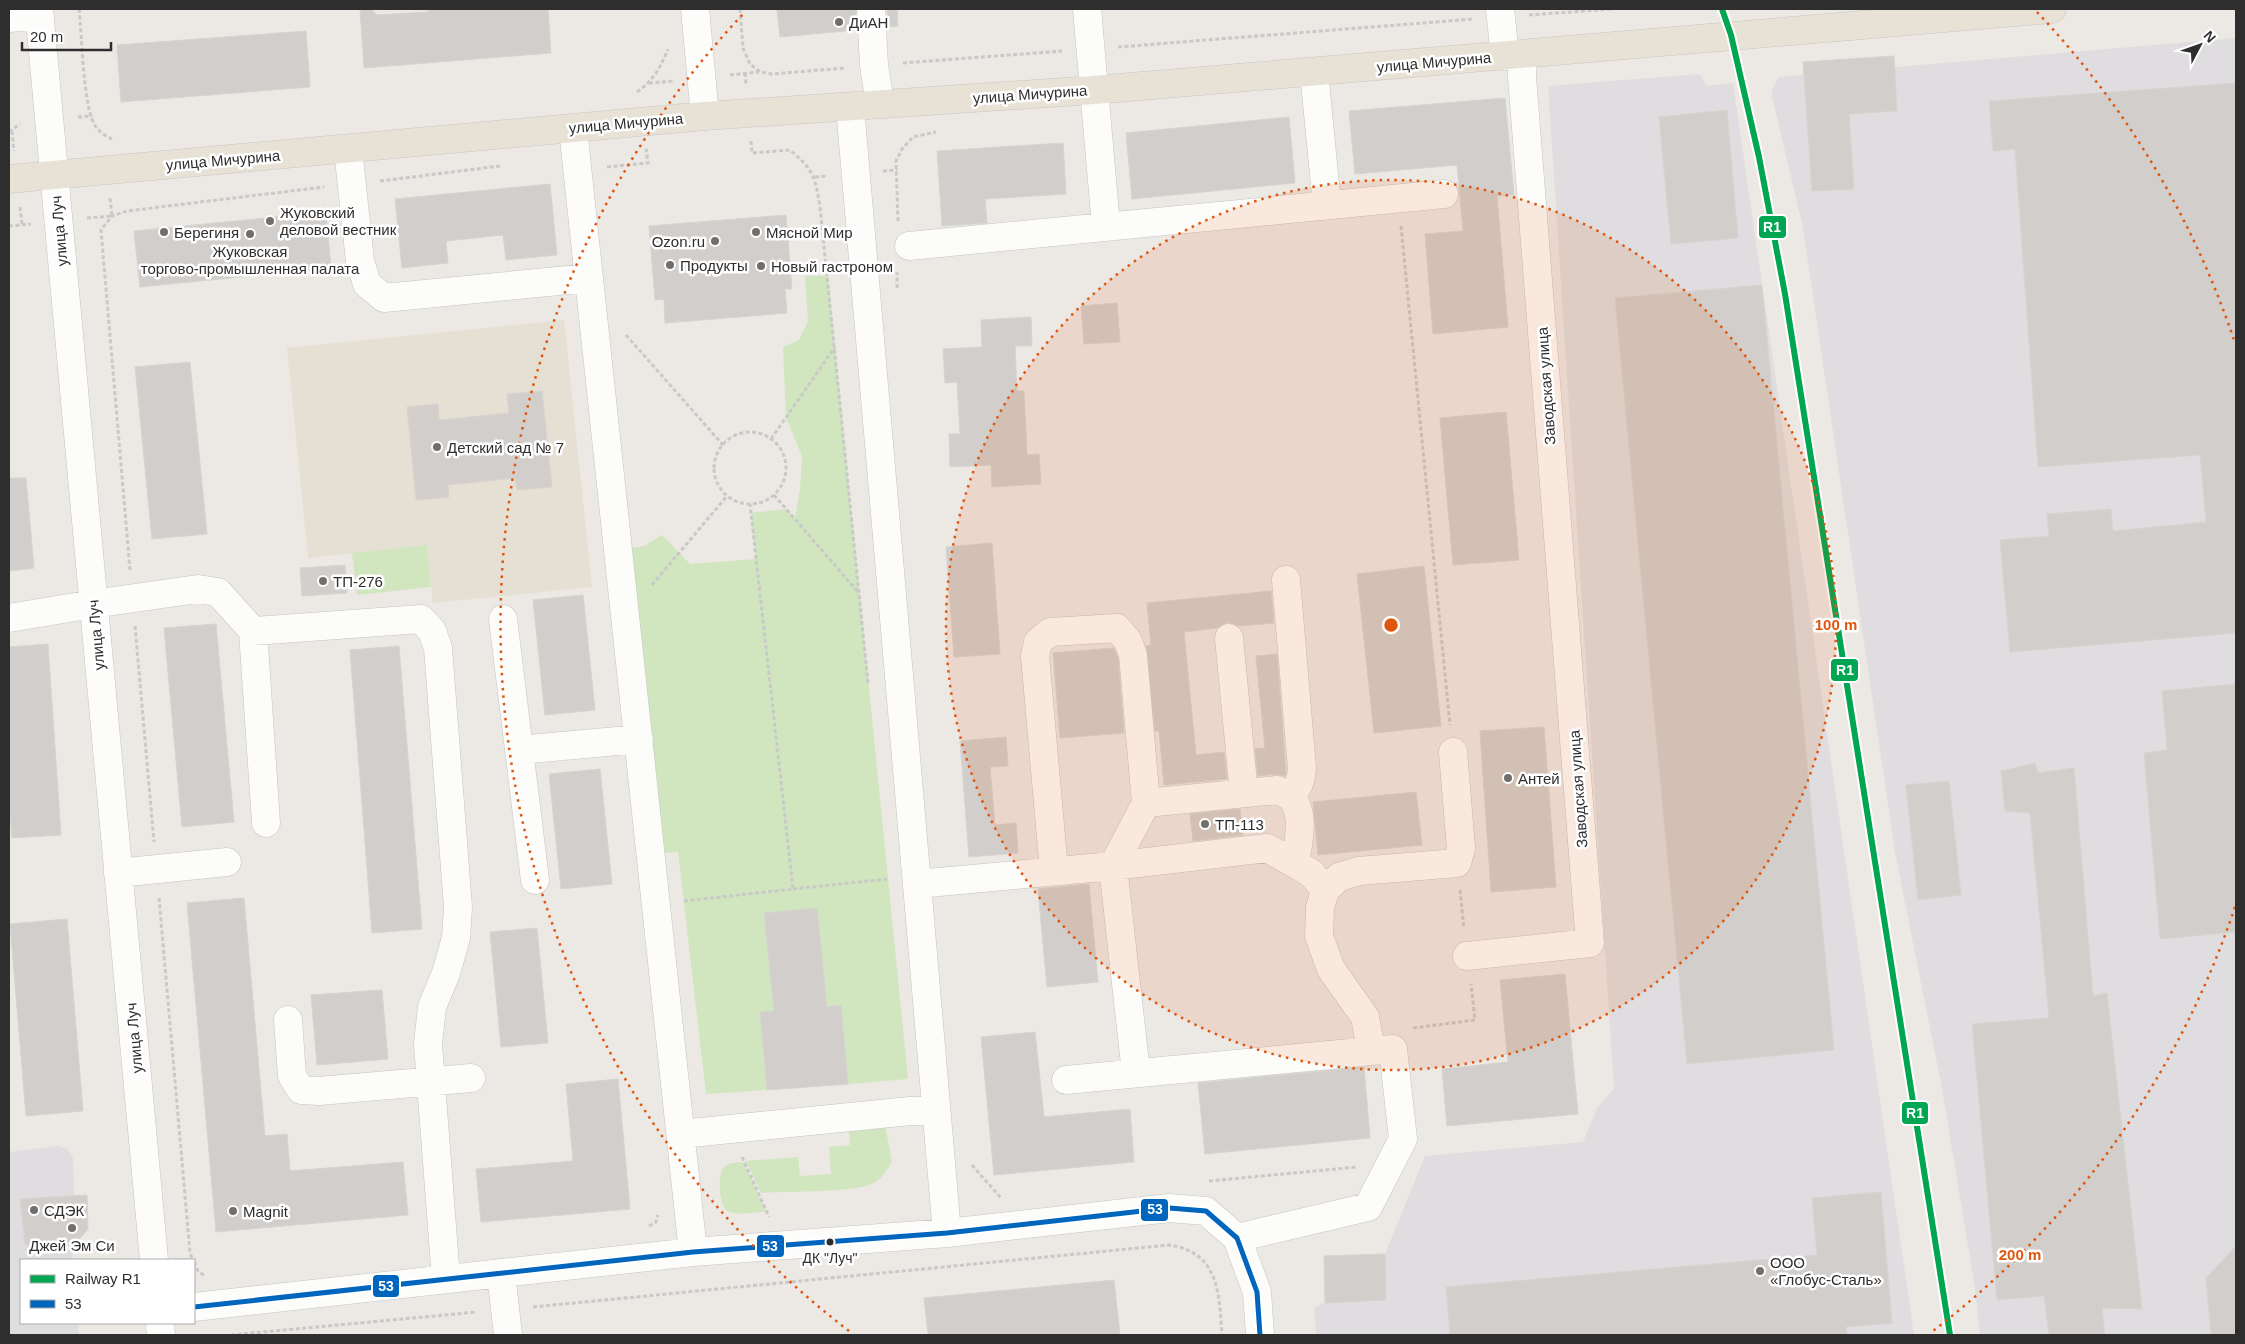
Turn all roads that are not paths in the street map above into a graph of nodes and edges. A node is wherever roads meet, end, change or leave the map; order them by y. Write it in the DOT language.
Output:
graph roads {
  1 [pos="695,9"];
  2 [pos="871,9"];
  3 [pos="1087,9"];
  4 [pos="2052,9"];
  5 [pos="39,12"];
  6 [pos="1500,13"];
  7 [pos="9,18"];
  8 [pos="1514,55"];
  9 [pos="1314,72"];
  10 [pos="1094,90"];
  11 [pos="880,104"];
  12 [pos="850,107"];
  13 [pos="705,116"];
  14 [pos="573,129"];
  15 [pos="348,149"];
  16 [pos="54,176"];
  17 [pos="9,179"];
  18 [pos="1444,194"];
  19 [pos="1327,205"];
  20 [pos="1106,226"];
  21 [pos="909,246"];
  22 [pos="589,278"];
  23 [pos="1286,580"];
  24 [pos="94,604"];
  25 [pos="9,618"];
  26 [pos="504,619"];
  27 [pos="253,631"];
  28 [pos="1229,638"];
  29 [pos="639,739"];
  30 [pos="520,750"];
  31 [pos="1453,752"];
  32 [pos="1244,793"];
  33 [pos="1291,796"];
  34 [pos="1146,803"];
  35 [pos="266,823"];
  36 [pos="227,862"];
  37 [pos="1295,863"];
  38 [pos="1114,866"];
  39 [pos="1054,871"];
  40 [pos="118,872"];
  41 [pos="535,880"];
  42 [pos="917,884"];
  43 [pos="1325,890"];
  44 [pos="1467,956"];
  45 [pos="288,1020"];
  46 [pos="1382,1050"];
  47 [pos="1136,1074"];
  48 [pos="471,1078"];
  49 [pos="1066,1080"];
  50 [pos="430,1081"];
  51 [pos="936,1111"];
  52 [pos="681,1134"];
  53 [pos="947,1233"];
  54 [pos="1237,1238"];
  55 [pos="693,1252"];
  56 [pos="154,1259"];
  57 [pos="501,1274"];
  58 [pos="446,1279"];
  59 [pos="195,1307"];
  60 [pos="506,1322"];
  61 [pos="1260,1335"];
  1 -- 13 [label="street"];
  2 -- 11 [label="street"];
  3 -- 10 [label="street"];
  4 -- 8 [label="main road, улица Мичурина"];
  5 -- 7 [label="street"];
  5 -- 16 [label="street, улица Луч"];
  6 -- 8 [label="street"];
  8 -- 9 [label="main road, улица Мичурина"];
  8 -- 44 [label="street, Заводская улица"];
  9 -- 10 [label="main road, улица Мичурина"];
  9 -- 19 [label="street"];
  10 -- 11 [label="main road, улица Мичурина"];
  10 -- 20 [label="street"];
  11 -- 12 [label="main road, улица Мичурина"];
  12 -- 13 [label="main road, улица Мичурина"];
  12 -- 42 [label="street"];
  13 -- 14 [label="main road, улица Мичурина"];
  14 -- 15 [label="main road, улица Мичурина"];
  14 -- 22 [label="street"];
  15 -- 16 [label="main road, улица Мичурина"];
  15 -- 22 [label="street"];
  16 -- 17 [label="main road, улица Мичурина"];
  16 -- 24 [label="street, улица Луч"];
  18 -- 19 [label="street"];
  19 -- 20 [label="street"];
  20 -- 21 [label="street"];
  22 -- 29 [label="street"];
  23 -- 33 [label="street"];
  24 -- 25 [label="street"];
  24 -- 27 [label="street"];
  24 -- 40 [label="street, улица Луч"];
  26 -- 30 [label="street"];
  27 -- 35 [label="street"];
  27 -- 50 [label="street"];
  28 -- 32 [label="street"];
  29 -- 30 [label="street"];
  29 -- 52 [label="street"];
  30 -- 41 [label="street"];
  31 -- 43 [label="street"];
  32 -- 33 [label="street"];
  32 -- 34 [label="street"];
  33 -- 37 [label="street"];
  34 -- 38 [label="street"];
  34 -- 39 [label="street"];
  36 -- 40 [label="street"];
  37 -- 38 [label="street"];
  37 -- 43 [label="street"];
  38 -- 39 [label="street"];
  38 -- 47 [label="street"];
  39 -- 42 [label="street"];
  40 -- 56 [label="street, улица Луч"];
  42 -- 51 [label="street"];
  43 -- 46 [label="street"];
  45 -- 50 [label="street"];
  46 -- 47 [label="street"];
  46 -- 54 [label="street"];
  47 -- 49 [label="street"];
  48 -- 50 [label="street"];
  50 -- 58 [label="street"];
  51 -- 52 [label="street"];
  51 -- 53 [label="street"];
  52 -- 55 [label="street"];
  53 -- 54 [label="street"];
  53 -- 55 [label="street"];
  54 -- 61 [label="street"];
  55 -- 57 [label="street"];
  57 -- 58 [label="street"];
  57 -- 60 [label="street"];
  58 -- 59 [label="street"];
}
